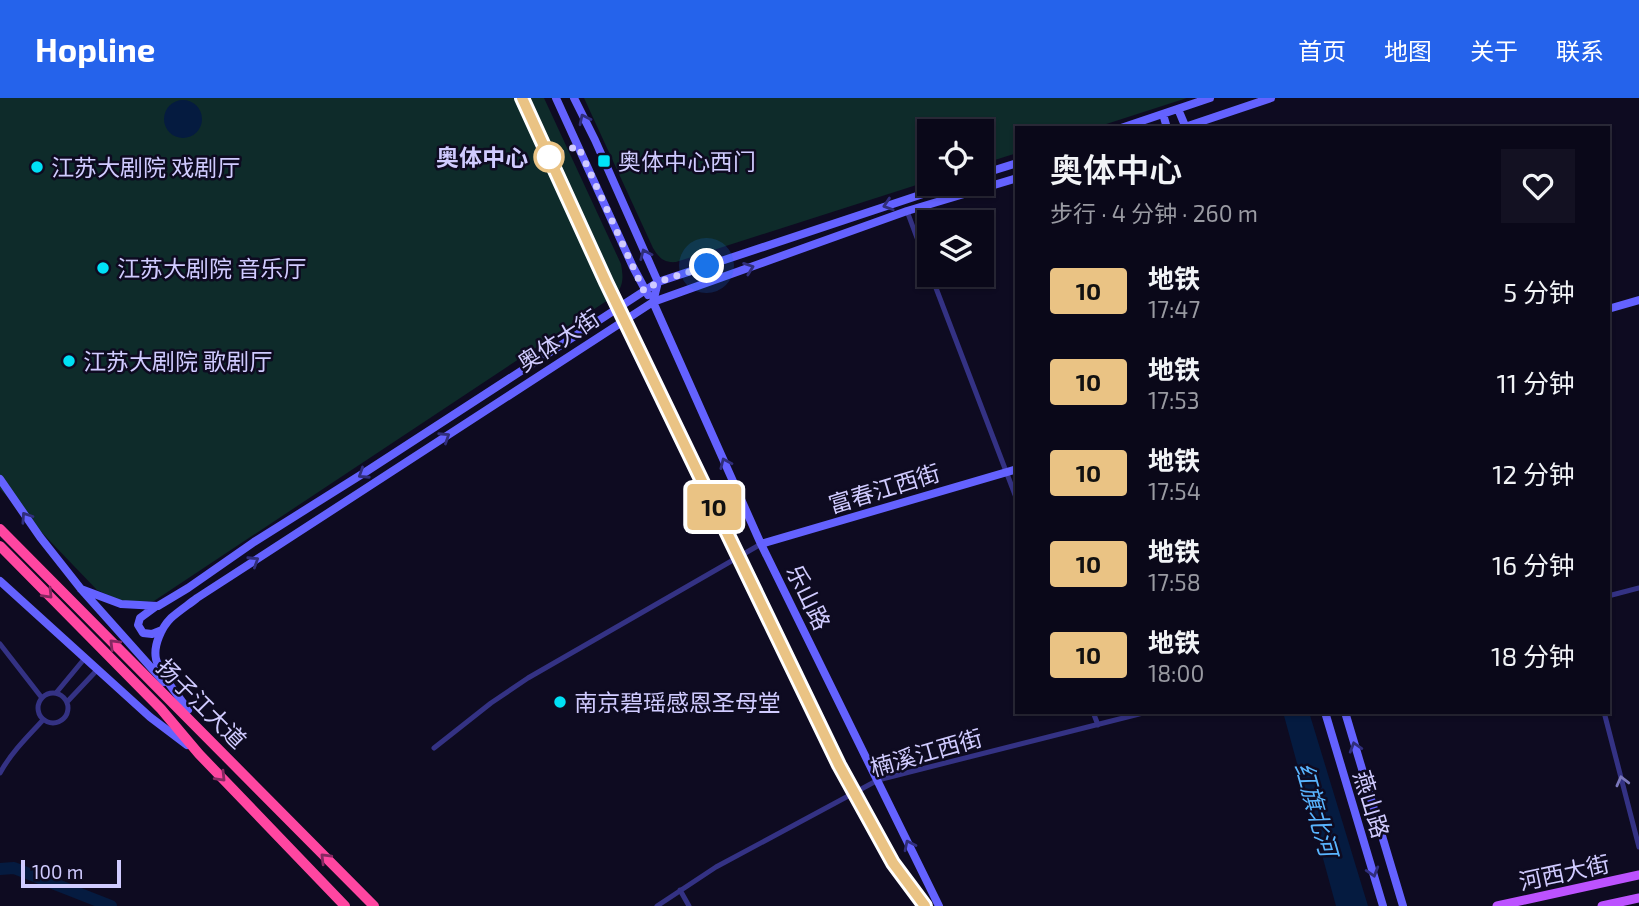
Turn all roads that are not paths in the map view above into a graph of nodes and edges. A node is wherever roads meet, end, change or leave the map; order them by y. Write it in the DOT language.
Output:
graph roads {
  1 [pos="556,98"];
  2 [pos="574,98"];
  3 [pos="1210,98"];
  4 [pos="1271,98"];
  5 [pos="1178,109"];
  6 [pos="1163,114"];
  7 [pos="1127,126"];
  8 [pos="1166,126"];
  9 [pos="1185,126"];
  10 [pos="1188,126"];
  11 [pos="1015,164"];
  12 [pos="994,170"];
  13 [pos="1015,179"];
  14 [pos="917,196"];
  15 [pos="907,211"];
  16 [pos="917,238"];
  17 [pos="658,282"];
  18 [pos="936,287"];
  19 [pos="644,291"];
  20 [pos="1639,300"];
  21 [pos="653,302"];
  22 [pos="1610,308"];
  23 [pos="1015,470"];
  24 [pos="1007,472"];
  25 [pos="0,479"];
  26 [pos="1015,494"];
  27 [pos="0,529"];
  28 [pos="761,544"];
  29 [pos="0,546"];
  30 [pos="0,581"];
  31 [pos="1639,588"];
  32 [pos="81,589"];
  33 [pos="1610,595"];
  34 [pos="158,606"];
  35 [pos="162,630"];
  36 [pos="0,645"];
  37 [pos="85,658"];
  38 [pos="98,668"];
  39 [pos="56,693"];
  40 [pos="41,698"];
  41 [pos="67,702"];
  42 [pos="188,710"];
  43 [pos="1094,714"];
  44 [pos="1139,714"];
  45 [pos="1326,714"];
  46 [pos="1346,714"];
  47 [pos="1605,714"];
  48 [pos="43,720"];
  49 [pos="1098,725"];
  50 [pos="434,748"];
  51 [pos="199,754"];
  52 [pos="0,774"];
  53 [pos="878,780"];
  54 [pos="261,792"];
  55 [pos="1639,847"];
  56 [pos="1639,875"];
  57 [pos="680,890"];
  58 [pos="1639,898"];
  59 [pos="345,906"];
  60 [pos="373,906"];
  61 [pos="657,906"];
  62 [pos="689,906"];
  63 [pos="939,906"];
  64 [pos="1383,906"];
  65 [pos="1403,906"];
  66 [pos="1497,906"];
  67 [pos="1602,906"];
  1 -- 19 [label="main road, 乐山路"];
  17 -- 2 [label="main road, one-way"];
  3 -- 5 [label="main road"];
  4 -- 10 [label="main road"];
  5 -- 6 [label="main road"];
  5 -- 9 [label="main road"];
  6 -- 7 [label="main road"];
  6 -- 8 [label="main road"];
  11 -- 12 [label="main road"];
  13 -- 15 [label="main road, 奥体大街"];
  14 -- 17 [label="main road, 奥体大街, one-way"];
  15 -- 16 [label="street"];
  21 -- 15 [label="main road, 奥体大街, one-way"];
  17 -- 19 [label="main road, 奥体大街"];
  17 -- 21 [label="main road"];
  18 -- 24 [label="street"];
  19 -- 21 [label="main road, 乐山路"];
  19 -- 34 [label="main road, 奥体大街, one-way"];
  20 -- 22 [label="main road"];
  28 -- 21 [label="main road, 乐山路, one-way"];
  35 -- 21 [label="main road, 奥体大街, one-way"];
  23 -- 24 [label="main road, 富春江西街"];
  24 -- 26 [label="street"];
  24 -- 28 [label="main road, 富春江西街"];
  32 -- 25 [label="main road, one-way"];
  54 -- 27 [label="highway, 扬子江大道, one-way"];
  28 -- 50 [label="street"];
  28 -- 53 [label="main road, 乐山路"];
  29 -- 51 [label="highway, 扬子江大道, one-way"];
  30 -- 37 [label="main road"];
  31 -- 33 [label="street"];
  32 -- 34 [label="main road"];
  32 -- 42 [label="main road"];
  34 -- 35 [label="main road"];
  35 -- 42 [label="main road"];
  36 -- 40 [label="street"];
  37 -- 38 [label="main road"];
  37 -- 39 [label="street"];
  38 -- 41 [label="street"];
  38 -- 51 [label="main road"];
  39 -- 40 [label="street"];
  39 -- 41 [label="street"];
  40 -- 48 [label="street"];
  41 -- 48 [label="street"];
  42 -- 54 [label="main road"];
  43 -- 49 [label="street"];
  44 -- 49 [label="street, 楠溪江西街"];
  45 -- 64 [label="main road, 燕山路, one-way"];
  65 -- 46 [label="main road, 燕山路, one-way"];
  55 -- 47 [label="street, one-way"];
  48 -- 52 [label="street"];
  49 -- 53 [label="street, 楠溪江西街"];
  51 -- 59 [label="highway, 扬子江大道, one-way"];
  53 -- 57 [label="street, 楠溪江西街"];
  63 -- 53 [label="main road, 乐山路, one-way"];
  60 -- 54 [label="highway, 扬子江大道, one-way"];
  56 -- 66 [label="main road, 河西大街"];
  57 -- 61 [label="street, 楠溪江西街"];
  57 -- 62 [label="street"];
  58 -- 67 [label="main road, 河西大街"];
}
